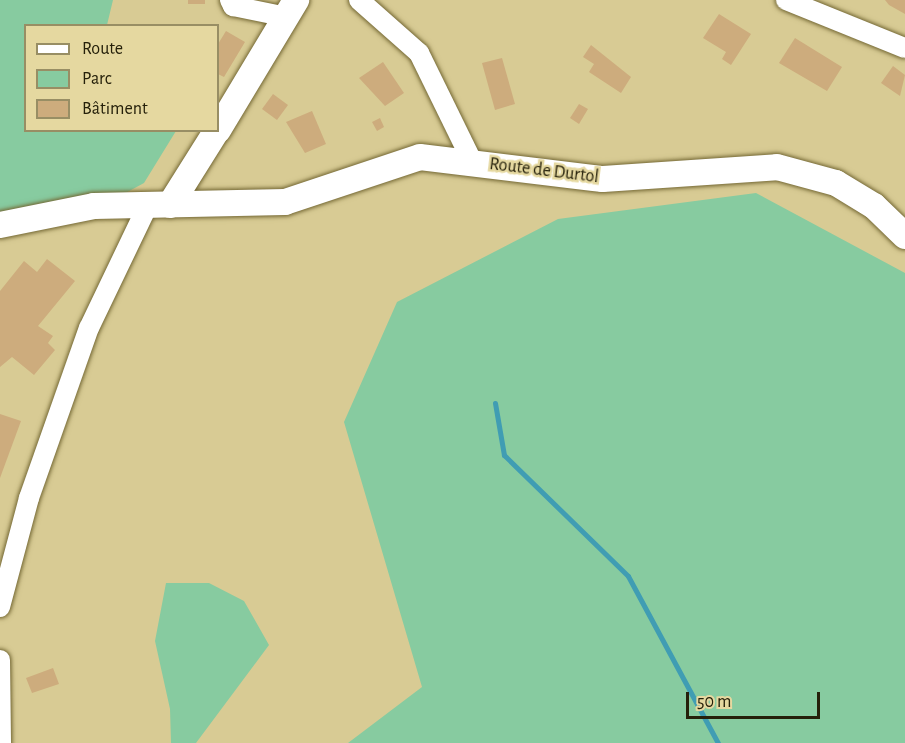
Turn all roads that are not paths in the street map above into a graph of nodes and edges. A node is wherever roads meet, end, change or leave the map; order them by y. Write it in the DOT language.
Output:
graph roads {
  1 [pos="230,0"];
  2 [pos="359,0"];
  3 [pos="786,0"];
  4 [pos="291,9"];
  5 [pos="905,48"];
  6 [pos="219,127"];
  7 [pos="215,132"];
  8 [pos="472,161"];
  9 [pos="159,205"];
  10 [pos="0,225"];
  11 [pos="905,236"];
  12 [pos="0,607"];
  13 [pos="0,660"];
  14 [pos="2,743"];
  1 -- 4 [label="street"];
  2 -- 8 [label="street"];
  3 -- 5 [label="street"];
  4 -- 6 [label="street"];
  7 -- 9 [label="street"];
  8 -- 9 [label="street, Route de Durtol"];
  8 -- 11 [label="street, Route de Durtol"];
  9 -- 10 [label="street, Route de Durtol"];
  9 -- 12 [label="street"];
  13 -- 14 [label="street"];
}
